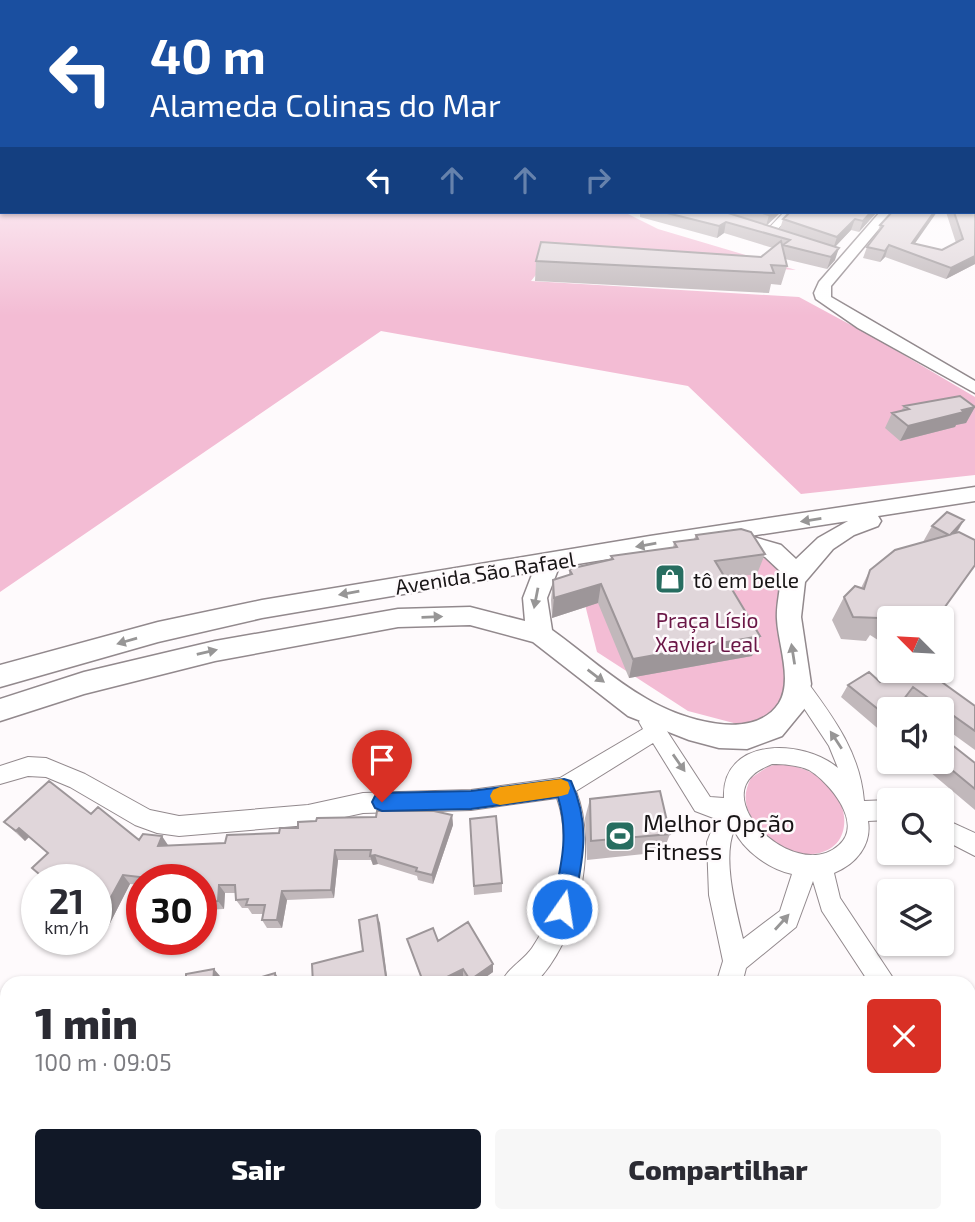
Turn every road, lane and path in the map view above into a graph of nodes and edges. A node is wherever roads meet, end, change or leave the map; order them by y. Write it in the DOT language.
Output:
graph roads {
  1 [pos="787,214"];
  2 [pos="885,214"];
  3 [pos="770,232"];
  4 [pos="975,388"];
  5 [pos="975,494"];
  6 [pos="975,505"];
  7 [pos="714,534"];
  8 [pos="550,562"];
  9 [pos="793,581"];
  10 [pos="541,635"];
  11 [pos="0,676"];
  12 [pos="798,684"];
  13 [pos="638,708"];
  14 [pos="0,710"];
  15 [pos="656,731"];
  16 [pos="0,775"];
  17 [pos="564,787"];
  18 [pos="855,807"];
  19 [pos="877,809"];
  20 [pos="735,812"];
  21 [pos="954,834"];
  22 [pos="975,845"];
  23 [pos="813,866"];
  24 [pos="732,972"];
  25 [pos="527,976"];
  26 [pos="879,976"];
  1 -- 3 [label="street"];
  2 -- 4 [label="main road"];
  5 -- 7 [label="main road, Avenida São Rafael, one-way"];
  6 -- 9 [label="main road"];
  7 -- 8 [label="main road, Avenida São Rafael, one-way"];
  7 -- 9 [label="main road"];
  8 -- 10 [label="main road, one-way"];
  8 -- 11 [label="main road, Avenida São Rafael, one-way"];
  12 -- 9 [label="main road, one-way"];
  10 -- 13 [label="main road, one-way"];
  14 -- 10 [label="main road, Avenida São Rafael, one-way"];
  12 -- 13 [label="main road"];
  18 -- 12 [label="street, one-way"];
  13 -- 15 [label="street"];
  15 -- 17 [label="street"];
  15 -- 20 [label="street, one-way"];
  16 -- 17 [label="street"];
  17 -- 25 [label="street"];
  18 -- 19 [label="street"];
  18 -- 20 [label="street"];
  18 -- 23 [label="street"];
  20 -- 23 [label="street"];
  20 -- 24 [label="street"];
  21 -- 22 [label="street"];
  24 -- 23 [label="street, one-way"];
  23 -- 26 [label="street"];
}
